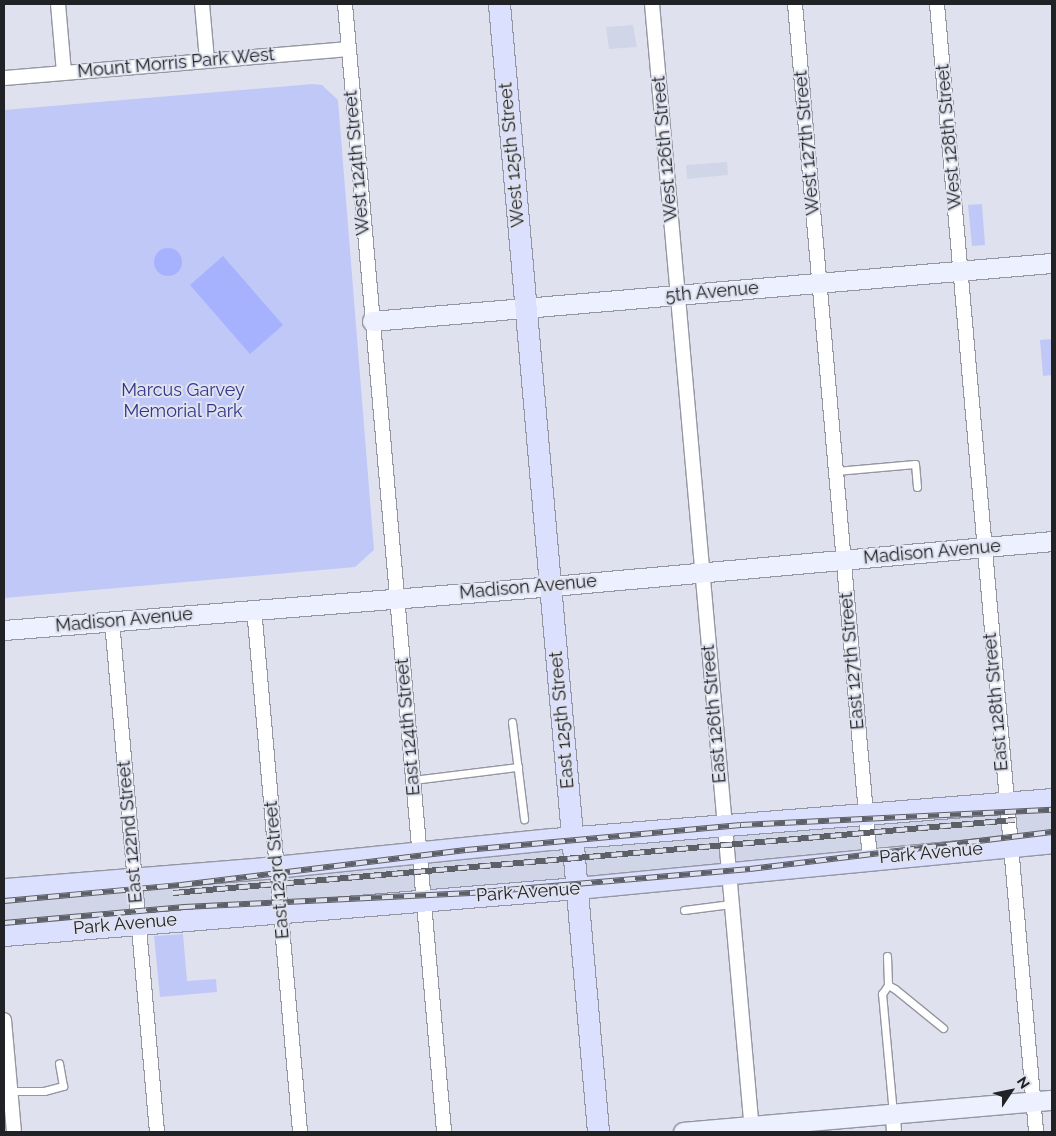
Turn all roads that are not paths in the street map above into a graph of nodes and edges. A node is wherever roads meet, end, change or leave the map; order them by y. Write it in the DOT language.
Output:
graph roads {
  1 [pos="58,4"];
  2 [pos="202,4"];
  3 [pos="345,4"];
  4 [pos="499,4"];
  5 [pos="652,4"];
  6 [pos="795,4"];
  7 [pos="937,4"];
  8 [pos="348,49"];
  9 [pos="207,60"];
  10 [pos="64,73"];
  11 [pos="4,78"];
  12 [pos="1052,263"];
  13 [pos="962,271"];
  14 [pos="819,283"];
  15 [pos="678,295"];
  16 [pos="526,307"];
  17 [pos="372,321"];
  18 [pos="836,471"];
  19 [pos="917,487"];
  20 [pos="1052,541"];
  21 [pos="983,547"];
  22 [pos="843,560"];
  23 [pos="702,572"];
  24 [pos="551,586"];
  25 [pos="397,598"];
  26 [pos="254,608"];
  27 [pos="112,621"];
  28 [pos="4,630"];
  29 [pos="512,722"];
  30 [pos="518,767"];
  31 [pos="413,780"];
  32 [pos="1052,799"];
  33 [pos="1005,803"];
  34 [pos="866,815"];
  35 [pos="524,819"];
  36 [pos="724,825"];
  37 [pos="572,837"];
  38 [pos="1052,842"];
  39 [pos="1009,846"];
  40 [pos="419,852"];
  41 [pos="870,859"];
  42 [pos="277,867"];
  43 [pos="729,875"];
  44 [pos="135,880"];
  45 [pos="577,888"];
  46 [pos="4,889"];
  47 [pos="424,900"];
  48 [pos="731,904"];
  49 [pos="684,910"];
  50 [pos="281,911"];
  51 [pos="138,923"];
  52 [pos="4,935"];
  53 [pos="887,956"];
  54 [pos="888,985"];
  55 [pos="4,1020"];
  56 [pos="943,1028"];
  57 [pos="59,1063"];
  58 [pos="10,1091"];
  59 [pos="1052,1100"];
  60 [pos="1033,1102"];
  61 [pos="894,1123"];
  62 [pos="752,1129"];
  63 [pos="14,1132"];
  64 [pos="157,1132"];
  65 [pos="300,1132"];
  66 [pos="444,1132"];
  67 [pos="598,1132"];
  68 [pos="683,1132"];
  69 [pos="1036,1132"];
  1 -- 10 [label="street"];
  2 -- 9 [label="street"];
  3 -- 8 [label="street, West 124th Street"];
  4 -- 16 [label="main road, West 125th Street"];
  5 -- 15 [label="street, West 126th Street"];
  6 -- 14 [label="street, West 127th Street"];
  7 -- 13 [label="street, West 128th Street"];
  8 -- 9 [label="street, Mount Morris Park West"];
  8 -- 17 [label="street, West 124th Street"];
  9 -- 10 [label="street, Mount Morris Park West"];
  10 -- 11 [label="street, Mount Morris Park West"];
  12 -- 13 [label="main road, 5th Avenue"];
  13 -- 14 [label="main road, 5th Avenue"];
  13 -- 21 [label="street, East 128th Street"];
  14 -- 15 [label="main road, 5th Avenue"];
  14 -- 18 [label="street, East 127th Street"];
  15 -- 16 [label="main road, 5th Avenue"];
  15 -- 23 [label="street, East 126th Street"];
  16 -- 17 [label="main road, 5th Avenue"];
  16 -- 24 [label="main road, East 125th Street"];
  17 -- 25 [label="street, East 124th Street"];
  18 -- 19 [label="lane"];
  18 -- 22 [label="street, East 127th Street"];
  20 -- 21 [label="main road, Madison Avenue"];
  21 -- 22 [label="main road, Madison Avenue"];
  21 -- 33 [label="street, East 128th Street"];
  22 -- 23 [label="main road, Madison Avenue"];
  22 -- 34 [label="street, East 127th Street"];
  23 -- 24 [label="main road, Madison Avenue"];
  23 -- 36 [label="street, East 126th Street"];
  24 -- 25 [label="main road, Madison Avenue"];
  24 -- 37 [label="main road, East 125th Street"];
  25 -- 26 [label="main road, Madison Avenue"];
  25 -- 31 [label="street, East 124th Street"];
  26 -- 27 [label="main road, Madison Avenue"];
  26 -- 42 [label="street, East 123rd Street"];
  27 -- 28 [label="main road, Madison Avenue"];
  27 -- 44 [label="street, East 122nd Street"];
  29 -- 30 [label="lane"];
  30 -- 31 [label="lane"];
  30 -- 35 [label="lane"];
  31 -- 40 [label="street, East 124th Street"];
  32 -- 33 [label="main road"];
  33 -- 34 [label="main road"];
  33 -- 39 [label="street, East 128th Street"];
  34 -- 36 [label="main road"];
  34 -- 41 [label="street, East 127th Street"];
  36 -- 37 [label="main road"];
  36 -- 43 [label="street, East 126th Street"];
  37 -- 40 [label="main road"];
  37 -- 45 [label="main road, East 125th Street"];
  38 -- 39 [label="main road, Park Avenue"];
  39 -- 41 [label="main road, Park Avenue"];
  39 -- 60 [label="street, East 128th Street"];
  40 -- 42 [label="main road"];
  40 -- 47 [label="street, East 124th Street"];
  41 -- 43 [label="main road, Park Avenue"];
  42 -- 44 [label="main road"];
  42 -- 50 [label="street, East 123rd Street"];
  43 -- 45 [label="main road, Park Avenue"];
  43 -- 48 [label="street, East 126th Street"];
  44 -- 46 [label="main road"];
  44 -- 51 [label="street, East 122nd Street"];
  45 -- 47 [label="main road, Park Avenue"];
  45 -- 67 [label="main road, East 125th Street"];
  47 -- 50 [label="main road, Park Avenue"];
  47 -- 66 [label="street, East 124th Street"];
  48 -- 49 [label="lane"];
  48 -- 62 [label="street, East 126th Street"];
  50 -- 51 [label="main road, Park Avenue"];
  50 -- 65 [label="street, East 123rd Street"];
  51 -- 52 [label="main road, Park Avenue"];
  51 -- 64 [label="street, East 122nd Street"];
  53 -- 54 [label="lane"];
  54 -- 56 [label="lane"];
  54 -- 61 [label="lane"];
  55 -- 58 [label="street"];
  57 -- 58 [label="lane"];
  58 -- 63 [label="street"];
  59 -- 60 [label="main road"];
  60 -- 61 [label="main road"];
  60 -- 69 [label="street, East 128th Street"];
  61 -- 62 [label="main road"];
  62 -- 68 [label="main road"];
}
